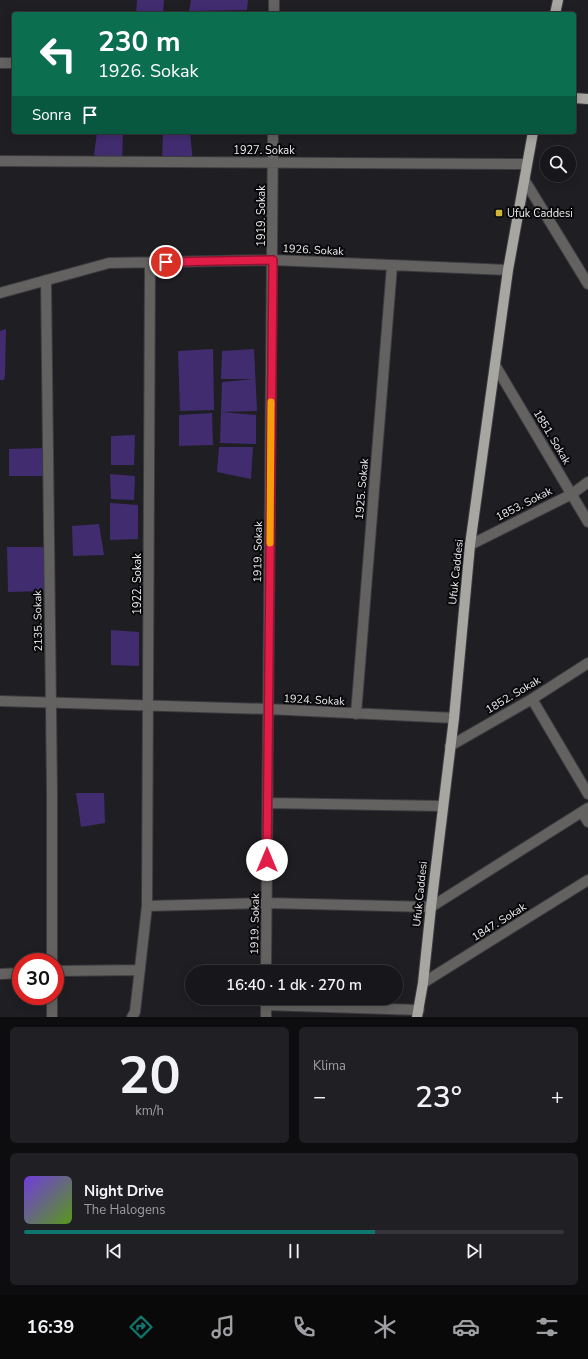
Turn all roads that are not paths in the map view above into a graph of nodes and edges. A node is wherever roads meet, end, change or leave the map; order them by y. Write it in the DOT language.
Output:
graph roads {
  1 [pos="274,0"];
  2 [pos="558,0"];
  3 [pos="274,12"];
  4 [pos="556,12"];
  5 [pos="0,63"];
  6 [pos="12,63"];
  7 [pos="576,98"];
  8 [pos="588,99"];
  9 [pos="273,134"];
  10 [pos="533,134"];
  11 [pos="0,161"];
  12 [pos="273,162"];
  13 [pos="527,164"];
  14 [pos="525,181"];
  15 [pos="273,260"];
  16 [pos="150,262"];
  17 [pos="392,266"];
  18 [pos="508,270"];
  19 [pos="46,280"];
  20 [pos="588,284"];
  21 [pos="0,293"];
  22 [pos="495,365"];
  23 [pos="588,482"];
  24 [pos="572,494"];
  25 [pos="588,522"];
  26 [pos="470,546"];
  27 [pos="588,663"];
  28 [pos="532,699"];
  29 [pos="0,701"];
  30 [pos="51,703"];
  31 [pos="148,706"];
  32 [pos="268,710"];
  33 [pos="356,714"];
  34 [pos="454,718"];
  35 [pos="450,746"];
  36 [pos="588,794"];
  37 [pos="268,803"];
  38 [pos="443,806"];
  39 [pos="585,810"];
  40 [pos="588,822"];
  41 [pos="588,880"];
  42 [pos="267,903"];
  43 [pos="147,906"];
  44 [pos="431,907"];
  45 [pos="52,953"];
  46 [pos="266,965"];
  47 [pos="140,970"];
  48 [pos="64,971"];
  49 [pos="12,973"];
  50 [pos="0,974"];
  51 [pos="424,984"];
  52 [pos="52,1005"];
  53 [pos="266,1005"];
  54 [pos="313,1005"];
  55 [pos="418,1014"];
  56 [pos="52,1017"];
  57 [pos="132,1017"];
  58 [pos="266,1017"];
  1 -- 3 [label="street"];
  2 -- 4 [label="main road"];
  5 -- 6 [label="street"];
  7 -- 8 [label="main road"];
  9 -- 12 [label="street, 1919. Sokak"];
  10 -- 13 [label="main road, Ufuk Caddesi"];
  11 -- 12 [label="street, 1927. Sokak"];
  12 -- 13 [label="street, 1927. Sokak"];
  12 -- 15 [label="street, 1919. Sokak"];
  13 -- 14 [label="main road, Ufuk Caddesi"];
  14 -- 18 [label="main road, Ufuk Caddesi"];
  14 -- 20 [label="street"];
  15 -- 16 [label="street, 1926. Sokak"];
  15 -- 17 [label="street, 1926. Sokak"];
  15 -- 32 [label="street, 1919. Sokak"];
  16 -- 19 [label="street, 1926. Sokak"];
  16 -- 31 [label="street, 1922. Sokak"];
  17 -- 18 [label="street, 1926. Sokak"];
  17 -- 33 [label="street, 1925. Sokak"];
  18 -- 22 [label="main road, Ufuk Caddesi"];
  19 -- 21 [label="street, 1926. Sokak"];
  19 -- 30 [label="street, 2135. Sokak"];
  22 -- 24 [label="street, 1851. Sokak"];
  22 -- 26 [label="main road, Ufuk Caddesi"];
  23 -- 24 [label="street, 1853. Sokak"];
  24 -- 25 [label="street, 1851. Sokak"];
  24 -- 26 [label="street, 1853. Sokak"];
  26 -- 34 [label="main road, Ufuk Caddesi"];
  27 -- 28 [label="street, 1852. Sokak"];
  28 -- 35 [label="street, 1852. Sokak"];
  28 -- 36 [label="street"];
  29 -- 30 [label="street, 1924. Sokak"];
  30 -- 31 [label="street, 1924. Sokak"];
  30 -- 45 [label="street, 2135. Sokak"];
  31 -- 32 [label="street, 1924. Sokak"];
  31 -- 43 [label="street, 1922. Sokak"];
  32 -- 33 [label="street, 1924. Sokak"];
  32 -- 37 [label="street, 1919. Sokak"];
  33 -- 34 [label="street, 1924. Sokak"];
  34 -- 35 [label="main road, Ufuk Caddesi"];
  35 -- 38 [label="main road, Ufuk Caddesi"];
  37 -- 38 [label="street"];
  37 -- 42 [label="street, 1919. Sokak"];
  38 -- 44 [label="main road, Ufuk Caddesi"];
  39 -- 40 [label="street"];
  39 -- 44 [label="street"];
  41 -- 51 [label="street, 1847. Sokak"];
  42 -- 43 [label="street"];
  42 -- 44 [label="street"];
  42 -- 46 [label="street, 1919. Sokak"];
  43 -- 47 [label="street, 1922. Sokak"];
  44 -- 51 [label="main road, Ufuk Caddesi"];
  47 -- 48 [label="street"];
  47 -- 57 [label="street, 1922. Sokak"];
  49 -- 50 [label="street"];
  51 -- 55 [label="main road, Ufuk Caddesi"];
  52 -- 56 [label="street"];
  53 -- 58 [label="street"];
  54 -- 55 [label="street"];
}
